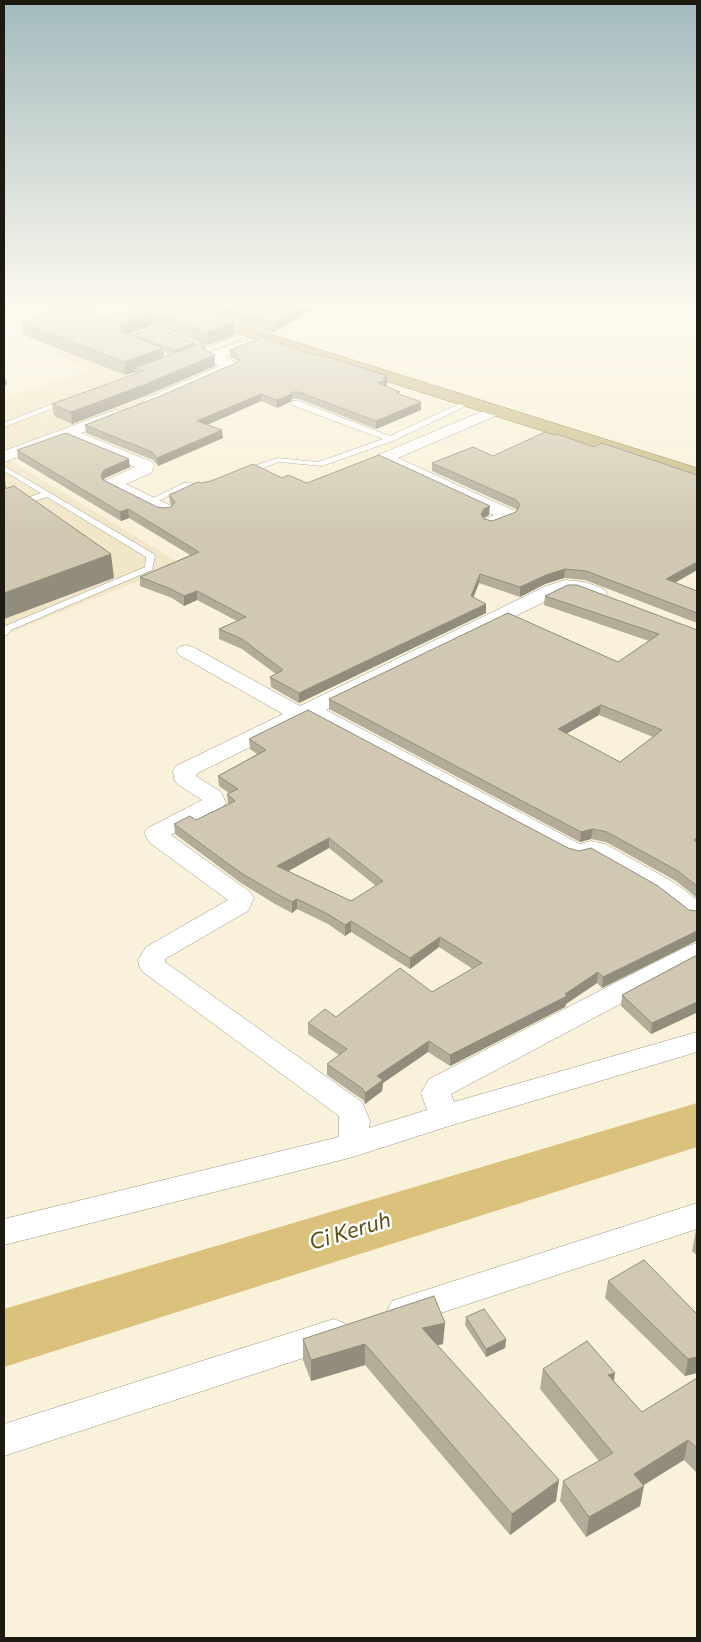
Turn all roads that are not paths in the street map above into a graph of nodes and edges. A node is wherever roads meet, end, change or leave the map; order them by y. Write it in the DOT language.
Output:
graph roads {
  1 [pos="202,379"];
  2 [pos="392,379"];
  3 [pos="76,398"];
  4 [pos="295,403"];
  5 [pos="468,403"];
  6 [pos="495,411"];
  7 [pos="4,425"];
  8 [pos="67,433"];
  9 [pos="390,439"];
  10 [pos="4,456"];
  11 [pos="4,468"];
  12 [pos="697,474"];
  13 [pos="233,477"];
  14 [pos="216,483"];
  15 [pos="47,494"];
  16 [pos="160,504"];
  17 [pos="4,509"];
  18 [pos="491,523"];
  19 [pos="614,600"];
  20 [pos="4,633"];
  21 [pos="186,651"];
  22 [pos="304,711"];
  23 [pos="697,913"];
  24 [pos="697,952"];
  25 [pos="697,1042"];
  26 [pos="444,1116"];
  27 [pos="353,1145"];
  28 [pos="697,1216"];
  29 [pos="4,1232"];
  30 [pos="4,1440"];
  1 -- 8 [label="street"];
  2 -- 5 [label="main road"];
  3 -- 7 [label="lane"];
  4 -- 9 [label="lane"];
  5 -- 6 [label="main road"];
  5 -- 9 [label="lane"];
  6 -- 12 [label="main road"];
  6 -- 18 [label="street"];
  8 -- 10 [label="street"];
  8 -- 16 [label="street"];
  9 -- 13 [label="lane"];
  11 -- 15 [label="lane"];
  14 -- 16 [label="lane"];
  15 -- 17 [label="lane"];
  15 -- 20 [label="lane"];
  19 -- 22 [label="street"];
  21 -- 22 [label="street"];
  22 -- 23 [label="street"];
  22 -- 27 [label="street"];
  24 -- 26 [label="street"];
  25 -- 26 [label="street"];
  26 -- 27 [label="street"];
  27 -- 29 [label="street"];
  28 -- 30 [label="street"];
}
